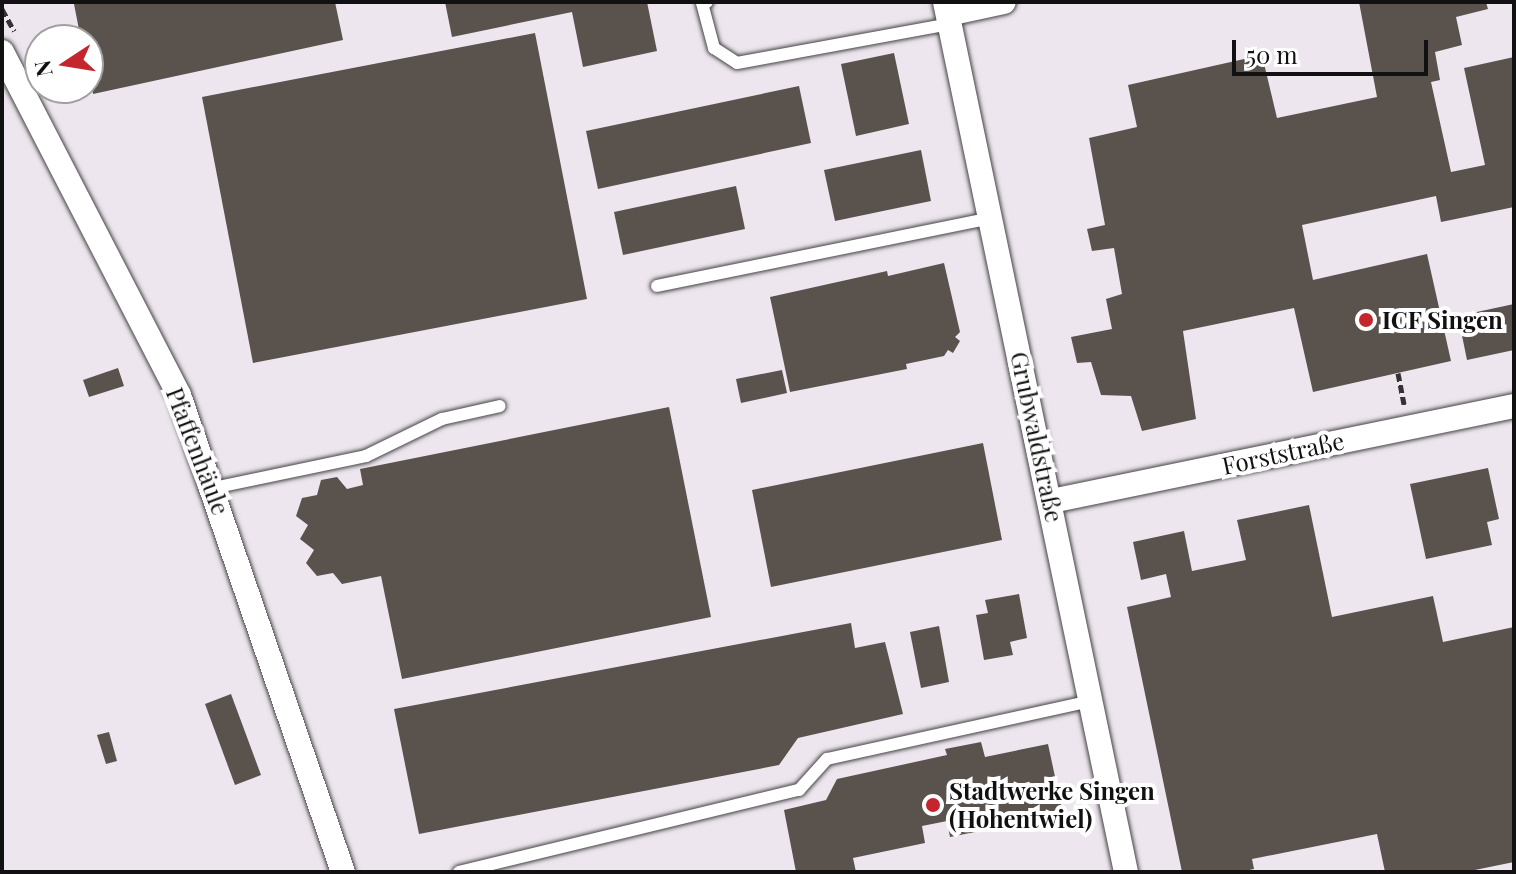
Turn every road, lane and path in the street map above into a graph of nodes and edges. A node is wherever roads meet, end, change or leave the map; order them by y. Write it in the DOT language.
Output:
graph roads {
  1 [pos="707,2"];
  2 [pos="1004,2"];
  3 [pos="947,13"];
  4 [pos="2,52"];
  5 [pos="991,218"];
  6 [pos="657,286"];
  7 [pos="1398,373"];
  8 [pos="1404,405"];
  9 [pos="500,406"];
  10 [pos="1514,406"];
  11 [pos="213,488"];
  12 [pos="1051,501"];
  13 [pos="1090,701"];
  14 [pos="343,872"];
  15 [pos="459,872"];
  16 [pos="1126,872"];
  1 -- 3 [label="lane"];
  2 -- 3 [label="street"];
  3 -- 5 [label="street, Grubwaldstraße"];
  4 -- 11 [label="street, Pfaffenhäule"];
  5 -- 6 [label="lane"];
  5 -- 12 [label="street, Grubwaldstraße"];
  7 -- 8 [label="path"];
  9 -- 11 [label="lane"];
  10 -- 12 [label="street, Forststraße"];
  11 -- 14 [label="street, Pfaffenhäule"];
  12 -- 13 [label="street, Grubwaldstraße"];
  13 -- 15 [label="lane"];
  13 -- 16 [label="street, Grubwaldstraße"];
}
